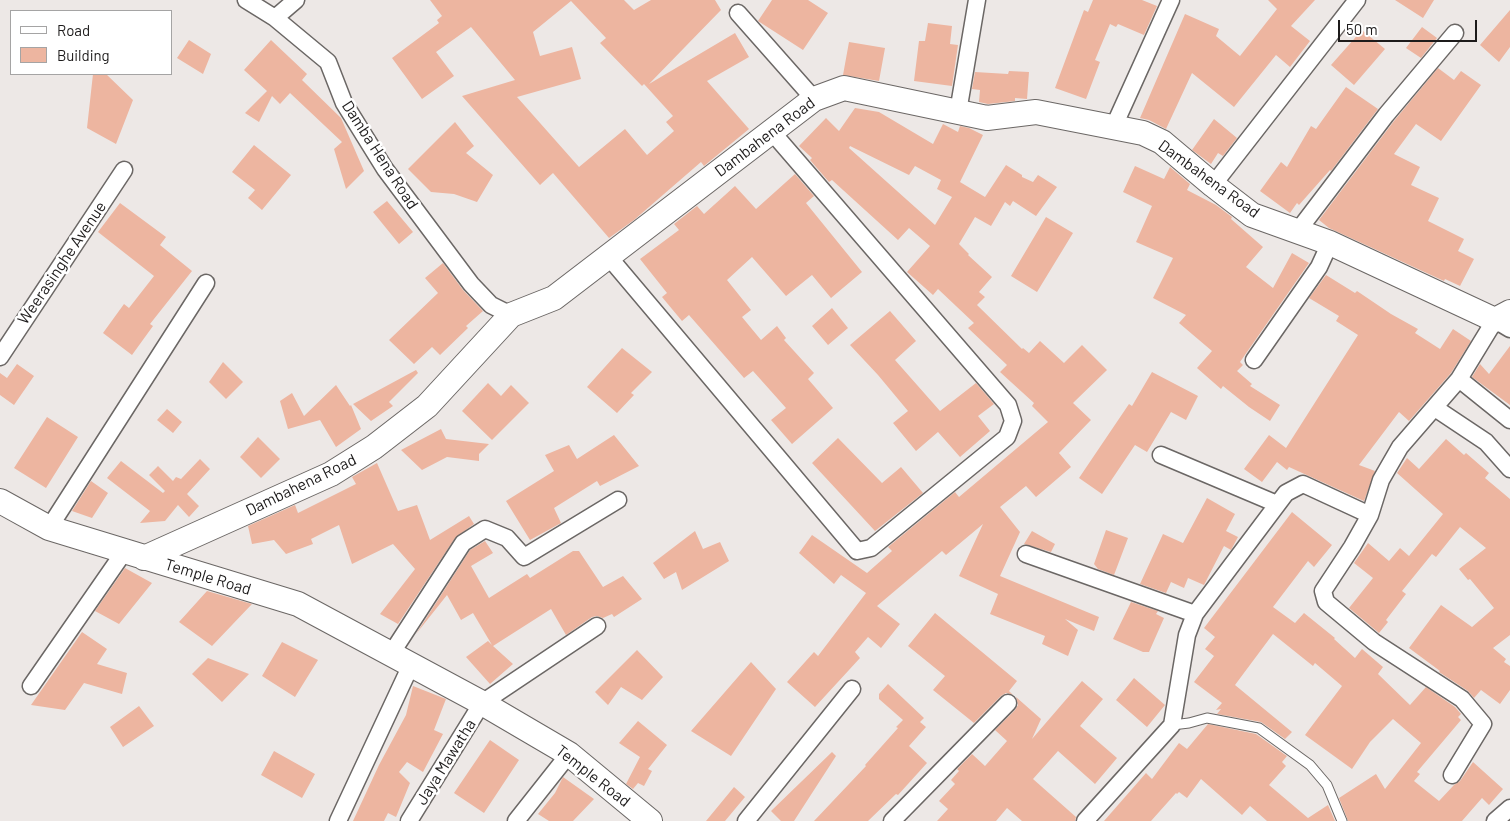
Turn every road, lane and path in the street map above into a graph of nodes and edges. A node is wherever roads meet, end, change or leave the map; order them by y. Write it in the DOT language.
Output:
graph roads {
  1 [pos="246,0"];
  2 [pos="296,0"];
  3 [pos="977,0"];
  4 [pos="1171,0"];
  5 [pos="1357,0"];
  6 [pos="738,13"];
  7 [pos="276,18"];
  8 [pos="1455,32"];
  9 [pos="814,99"];
  10 [pos="958,112"];
  11 [pos="1114,126"];
  12 [pos="772,132"];
  13 [pos="124,170"];
  14 [pos="1213,185"];
  15 [pos="1297,232"];
  16 [pos="1330,244"];
  17 [pos="608,256"];
  18 [pos="206,283"];
  19 [pos="512,315"];
  20 [pos="1505,320"];
  21 [pos="0,357"];
  22 [pos="1254,360"];
  23 [pos="1458,379"];
  24 [pos="1435,408"];
  25 [pos="1510,420"];
  26 [pos="1162,455"];
  27 [pos="1510,469"];
  28 [pos="618,500"];
  29 [pos="0,501"];
  30 [pos="1276,504"];
  31 [pos="1370,515"];
  32 [pos="50,528"];
  33 [pos="1026,554"];
  34 [pos="134,555"];
  35 [pos="1195,614"];
  36 [pos="596,626"];
  37 [pos="391,654"];
  38 [pos="411,665"];
  39 [pos="31,686"];
  40 [pos="852,689"];
  41 [pos="482,703"];
  42 [pos="1008,703"];
  43 [pos="1172,724"];
  44 [pos="569,754"];
  45 [pos="1452,775"];
  46 [pos="1510,808"];
  47 [pos="338,821"];
  48 [pos="409,821"];
  49 [pos="516,821"];
  50 [pos="650,821"];
  51 [pos="746,821"];
  52 [pos="892,821"];
  53 [pos="1085,821"];
  54 [pos="1342,821"];
  55 [pos="1495,821"];
  1 -- 7 [label="street, Damba Hena Road"];
  2 -- 7 [label="street"];
  3 -- 10 [label="street"];
  4 -- 11 [label="street"];
  5 -- 14 [label="street"];
  6 -- 9 [label="street"];
  7 -- 19 [label="street, Damba Hena Road"];
  8 -- 15 [label="street"];
  9 -- 10 [label="street, Dambahena Road"];
  9 -- 12 [label="street, Dambahena Road"];
  10 -- 11 [label="street, Dambahena Road"];
  11 -- 14 [label="street, Dambahena Road"];
  12 -- 17 [label="street, Dambahena Road"];
  12 -- 17 [label="street"];
  13 -- 21 [label="street, Weerasinghe Avenue"];
  14 -- 15 [label="street, Dambahena Road"];
  15 -- 16 [label="street, Dambahena Road"];
  16 -- 20 [label="street, Dambahena Road"];
  16 -- 22 [label="street"];
  17 -- 19 [label="street, Dambahena Road"];
  18 -- 32 [label="street"];
  19 -- 34 [label="street, Dambahena Road"];
  20 -- 23 [label="street"];
  23 -- 24 [label="street"];
  23 -- 25 [label="street"];
  24 -- 27 [label="street"];
  24 -- 31 [label="street"];
  26 -- 30 [label="street"];
  28 -- 37 [label="street"];
  29 -- 32 [label="street, Temple Road"];
  30 -- 31 [label="street"];
  30 -- 35 [label="street"];
  31 -- 45 [label="street"];
  32 -- 34 [label="street, Temple Road"];
  33 -- 35 [label="street"];
  34 -- 37 [label="street, Temple Road"];
  34 -- 39 [label="street"];
  35 -- 43 [label="street"];
  36 -- 41 [label="street"];
  37 -- 38 [label="street, Temple Road"];
  38 -- 41 [label="street, Temple Road"];
  38 -- 47 [label="street"];
  40 -- 51 [label="street"];
  41 -- 44 [label="street, Temple Road"];
  41 -- 48 [label="street, Jaya Mawatha"];
  42 -- 52 [label="street"];
  43 -- 53 [label="street"];
  43 -- 54 [label="lane"];
  44 -- 49 [label="street"];
  44 -- 50 [label="street, Temple Road"];
  46 -- 55 [label="street"];
}
